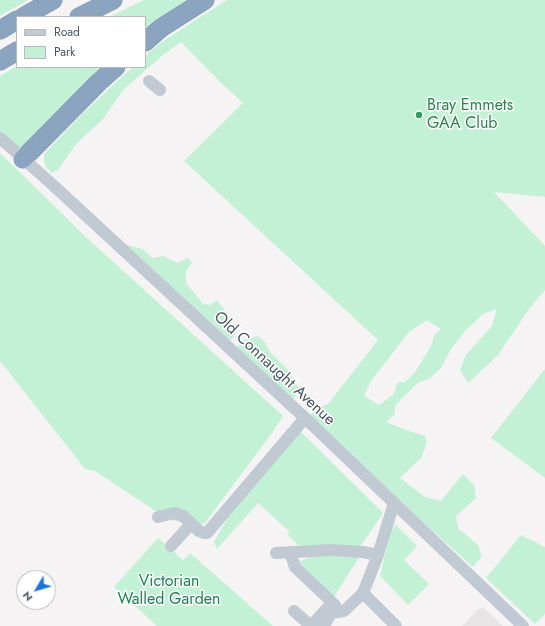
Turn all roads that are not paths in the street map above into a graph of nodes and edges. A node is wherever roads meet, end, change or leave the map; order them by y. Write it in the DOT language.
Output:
graph roads {
  1 [pos="53,0"];
  2 [pos="113,0"];
  3 [pos="205,0"];
  4 [pos="25,16"];
  5 [pos="81,16"];
  6 [pos="16,21"];
  7 [pos="0,30"];
  8 [pos="146,41"];
  9 [pos="16,52"];
  10 [pos="0,61"];
  11 [pos="115,68"];
  12 [pos="149,81"];
  13 [pos="160,90"];
  14 [pos="0,138"];
  15 [pos="23,159"];
  16 [pos="305,418"];
  17 [pos="394,503"];
  18 [pos="158,517"];
  19 [pos="191,524"];
  20 [pos="171,546"];
  21 [pos="290,552"];
  22 [pos="276,553"];
  23 [pos="378,555"];
  24 [pos="363,593"];
  25 [pos="334,607"];
  26 [pos="294,611"];
  27 [pos="311,626"];
  28 [pos="324,626"];
  29 [pos="396,626"];
  30 [pos="523,626"];
  1 -- 4 [label="highway"];
  2 -- 5 [label="highway"];
  3 -- 8 [label="highway"];
  6 -- 7 [label="highway"];
  9 -- 10 [label="highway"];
  11 -- 15 [label="highway"];
  12 -- 13 [label="street"];
  14 -- 15 [label="street, Old Connaught Avenue"];
  15 -- 16 [label="street, Old Connaught Avenue"];
  16 -- 17 [label="street, Old Connaught Avenue"];
  16 -- 19 [label="street"];
  17 -- 23 [label="street"];
  17 -- 30 [label="street, Old Connaught Avenue"];
  18 -- 19 [label="street"];
  19 -- 20 [label="street"];
  21 -- 22 [label="street"];
  21 -- 23 [label="street"];
  21 -- 25 [label="street"];
  23 -- 24 [label="street"];
  24 -- 25 [label="street"];
  24 -- 29 [label="street"];
  25 -- 27 [label="street"];
  25 -- 28 [label="street"];
  26 -- 27 [label="street"];
}
